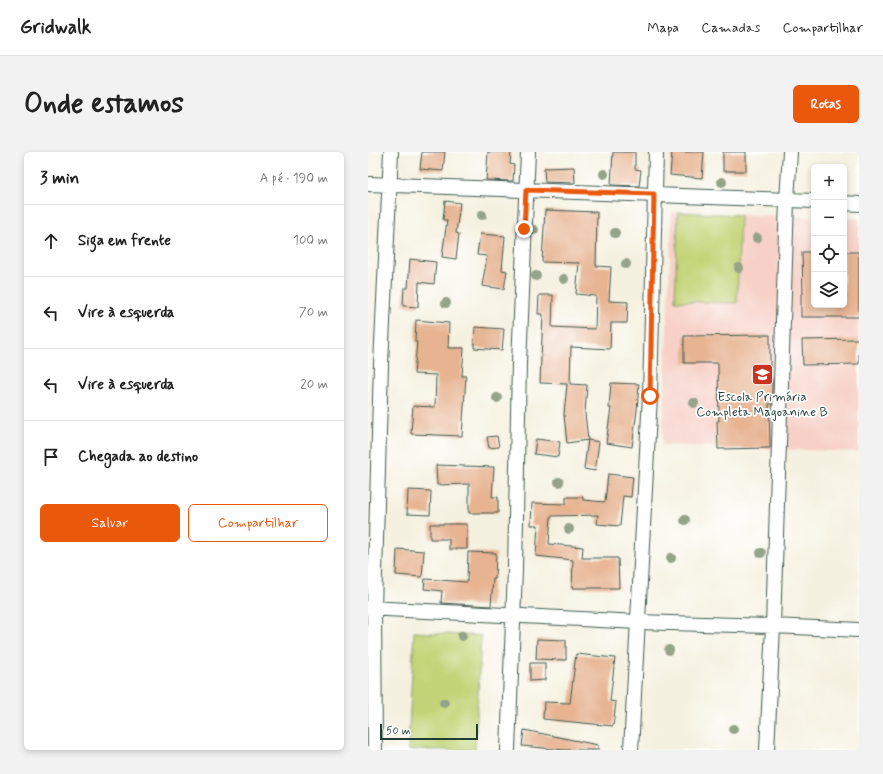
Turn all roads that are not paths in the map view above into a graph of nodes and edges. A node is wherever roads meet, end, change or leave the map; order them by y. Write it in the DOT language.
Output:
graph roads {
  1 [pos="391,152"];
  2 [pos="528,152"];
  3 [pos="656,152"];
  4 [pos="790,152"];
  5 [pos="368,184"];
  6 [pos="390,185"];
  7 [pos="526,190"];
  8 [pos="654,194"];
  9 [pos="788,200"];
  10 [pos="811,201"];
  11 [pos="847,203"];
  12 [pos="859,204"];
  13 [pos="371,608"];
  14 [pos="513,615"];
  15 [pos="638,622"];
  16 [pos="773,626"];
  17 [pos="859,630"];
  18 [pos="375,750"];
  19 [pos="508,750"];
  20 [pos="631,750"];
  21 [pos="767,750"];
  1 -- 6 [label="street"];
  2 -- 7 [label="street"];
  3 -- 8 [label="street"];
  4 -- 9 [label="street"];
  5 -- 6 [label="street"];
  6 -- 7 [label="street"];
  6 -- 13 [label="street"];
  7 -- 8 [label="street"];
  7 -- 14 [label="street"];
  8 -- 9 [label="street"];
  8 -- 15 [label="street"];
  9 -- 10 [label="street"];
  9 -- 16 [label="street"];
  11 -- 12 [label="street"];
  13 -- 14 [label="street"];
  13 -- 18 [label="street"];
  14 -- 15 [label="street"];
  14 -- 19 [label="street"];
  15 -- 16 [label="street"];
  15 -- 20 [label="street"];
  16 -- 17 [label="street"];
  16 -- 21 [label="street"];
}
